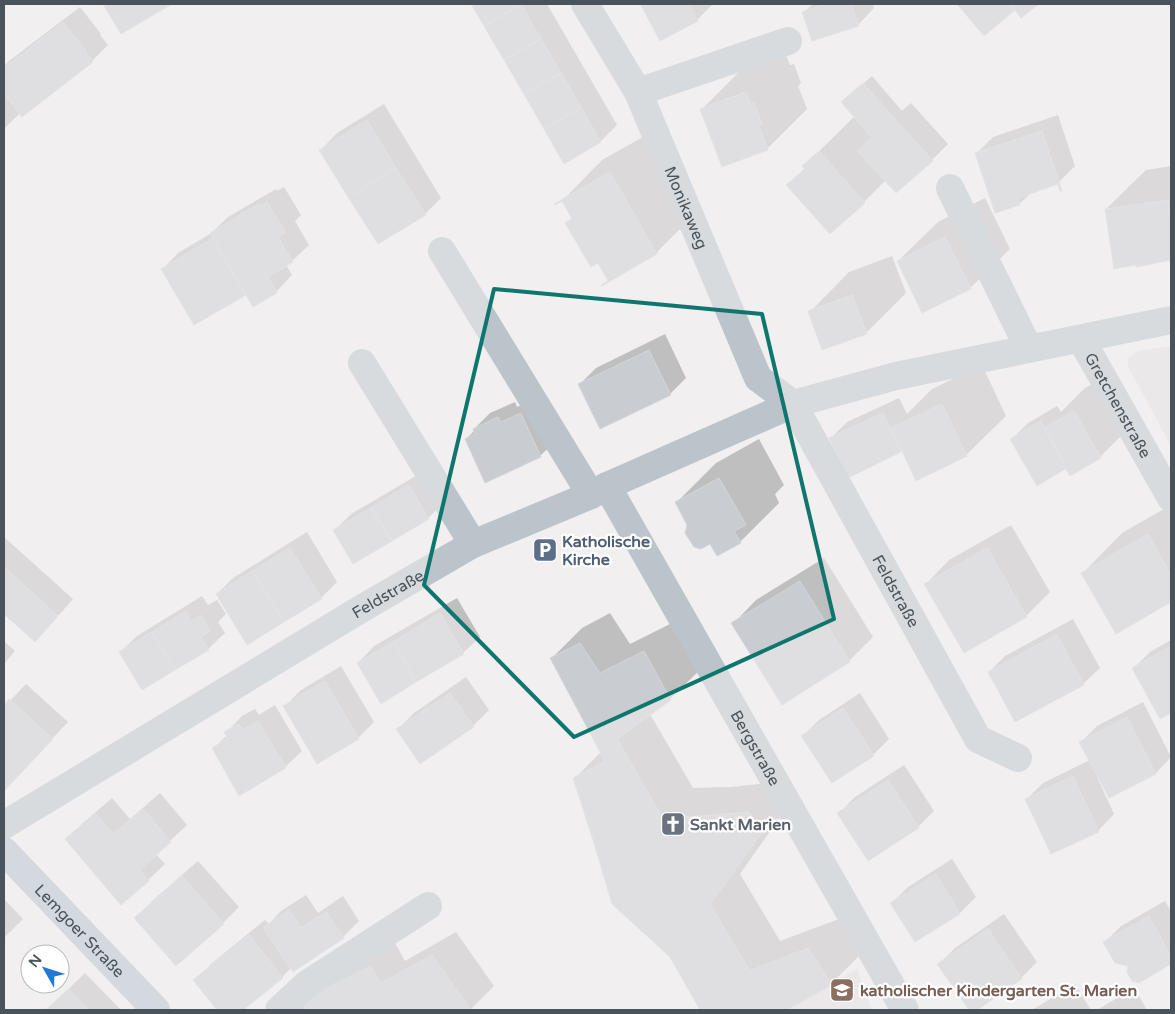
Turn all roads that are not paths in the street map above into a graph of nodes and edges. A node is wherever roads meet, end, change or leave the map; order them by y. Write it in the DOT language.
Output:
graph roads {
  1 [pos="585,4"];
  2 [pos="788,41"];
  3 [pos="638,92"];
  4 [pos="950,188"];
  5 [pos="442,251"];
  6 [pos="1171,320"];
  7 [pos="1081,339"];
  8 [pos="1028,349"];
  9 [pos="362,363"];
  10 [pos="793,404"];
  11 [pos="599,491"];
  12 [pos="1171,498"];
  13 [pos="473,544"];
  14 [pos="1018,758"];
  15 [pos="4,825"];
  16 [pos="4,851"];
  17 [pos="428,906"];
  18 [pos="156,1010"];
  19 [pos="279,1010"];
  20 [pos="905,1010"];
  1 -- 3 [label="street, Monikaweg"];
  2 -- 3 [label="street"];
  3 -- 10 [label="street, Monikaweg"];
  4 -- 8 [label="street"];
  5 -- 11 [label="street, Bergstraße"];
  6 -- 7 [label="street, Feldstraße"];
  7 -- 8 [label="street, Feldstraße"];
  7 -- 12 [label="street, Gretchenstraße"];
  8 -- 10 [label="street, Feldstraße"];
  9 -- 13 [label="street"];
  10 -- 11 [label="street, Feldstraße"];
  10 -- 14 [label="street, Feldstraße"];
  11 -- 13 [label="street, Feldstraße"];
  11 -- 20 [label="street, Bergstraße"];
  13 -- 15 [label="street, Feldstraße"];
  16 -- 18 [label="main road, Lemgoer Straße"];
  17 -- 19 [label="street"];
}
